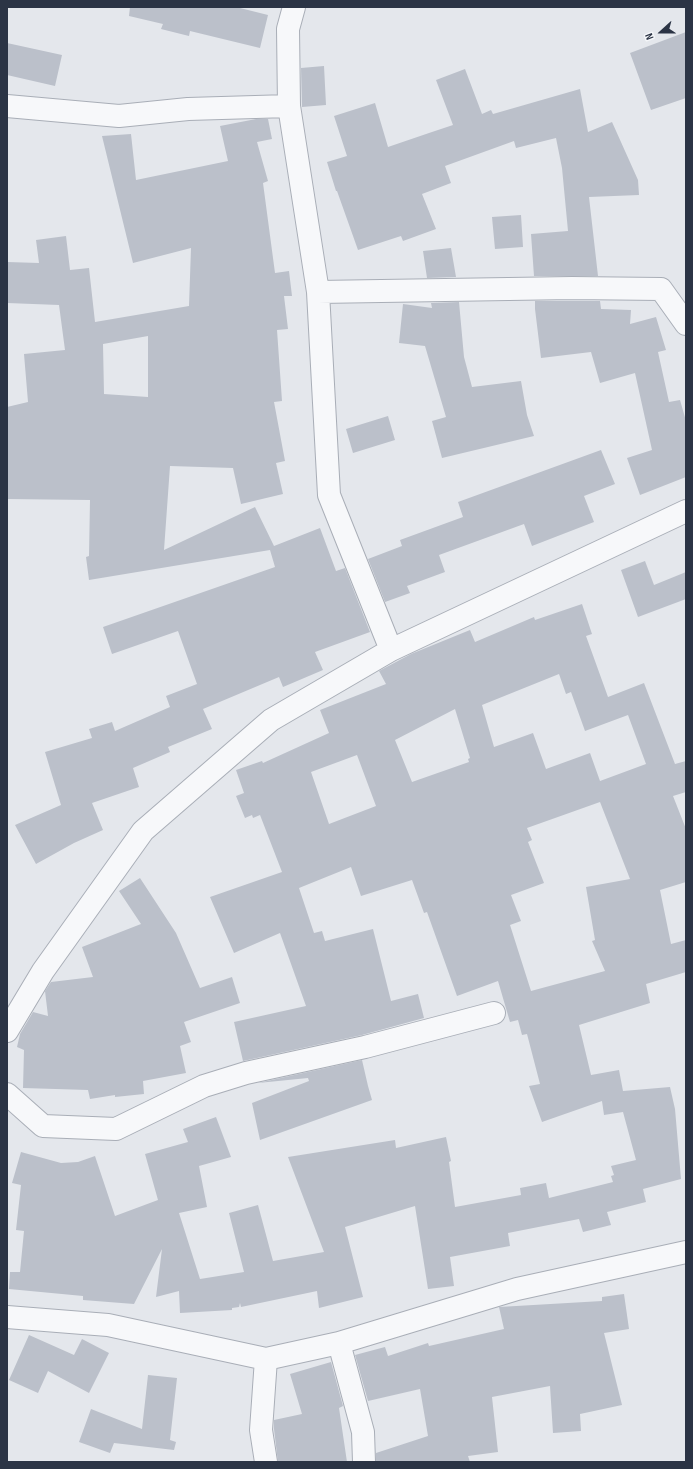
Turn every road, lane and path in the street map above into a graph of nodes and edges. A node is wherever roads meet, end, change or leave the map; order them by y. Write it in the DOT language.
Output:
graph roads {
  1 [pos="294,7"];
  2 [pos="7,106"];
  3 [pos="289,106"];
  4 [pos="318,292"];
  5 [pos="686,324"];
  6 [pos="686,511"];
  7 [pos="391,650"];
  8 [pos="494,1013"];
  9 [pos="7,1031"];
  10 [pos="7,1094"];
  11 [pos="686,1252"];
  12 [pos="7,1317"];
  13 [pos="339,1343"];
  14 [pos="266,1359"];
  15 [pos="266,1462"];
  16 [pos="364,1462"];
  1 -- 3 [label="street"];
  2 -- 3 [label="street"];
  3 -- 4 [label="street"];
  4 -- 5 [label="street"];
  4 -- 7 [label="street"];
  6 -- 7 [label="street"];
  7 -- 9 [label="street"];
  8 -- 10 [label="street"];
  11 -- 13 [label="street"];
  12 -- 14 [label="street"];
  13 -- 14 [label="street"];
  13 -- 16 [label="street"];
  14 -- 15 [label="street"];
}
